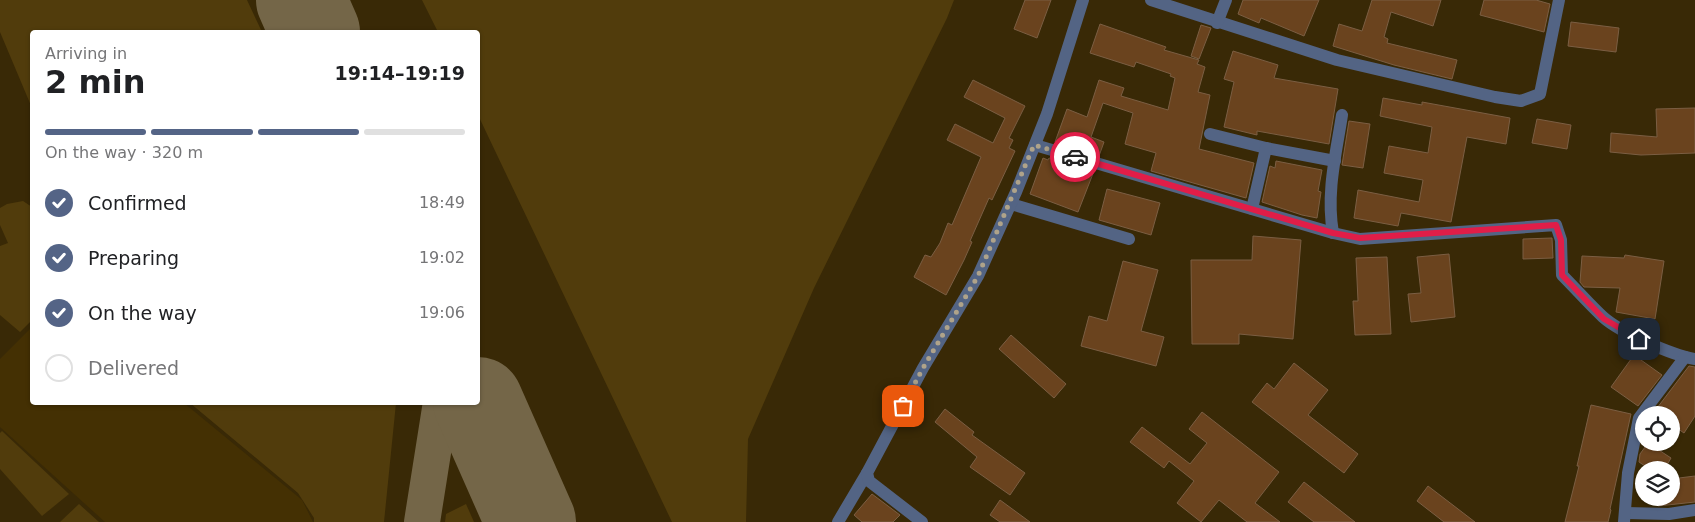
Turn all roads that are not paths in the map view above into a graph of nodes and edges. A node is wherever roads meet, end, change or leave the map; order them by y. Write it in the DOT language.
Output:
graph roads {
  1 [pos="1083,0"];
  2 [pos="1151,0"];
  3 [pos="1226,0"];
  4 [pos="1559,0"];
  5 [pos="1217,23"];
  6 [pos="1342,115"];
  7 [pos="1210,134"];
  8 [pos="1034,145"];
  9 [pos="1266,148"];
  10 [pos="1335,161"];
  11 [pos="1011,204"];
  12 [pos="1252,209"];
  13 [pos="1333,233"];
  14 [pos="1129,239"];
  15 [pos="1690,358"];
  16 [pos="867,473"];
  17 [pos="1695,510"];
  18 [pos="1625,517"];
  19 [pos="1669,518"];
  20 [pos="838,522"];
  21 [pos="922,522"];
  1 -- 8 [label="street"];
  2 -- 5 [label="street"];
  3 -- 5 [label="street"];
  4 -- 5 [label="street"];
  6 -- 10 [label="street"];
  7 -- 9 [label="street"];
  8 -- 11 [label="street"];
  8 -- 12 [label="street"];
  9 -- 10 [label="street"];
  9 -- 12 [label="street"];
  10 -- 13 [label="street"];
  11 -- 14 [label="street"];
  11 -- 16 [label="street"];
  12 -- 13 [label="street"];
  13 -- 15 [label="street"];
  15 -- 18 [label="street"];
  16 -- 20 [label="street"];
  16 -- 21 [label="street"];
  17 -- 19 [label="street"];
  18 -- 19 [label="street"];
}
